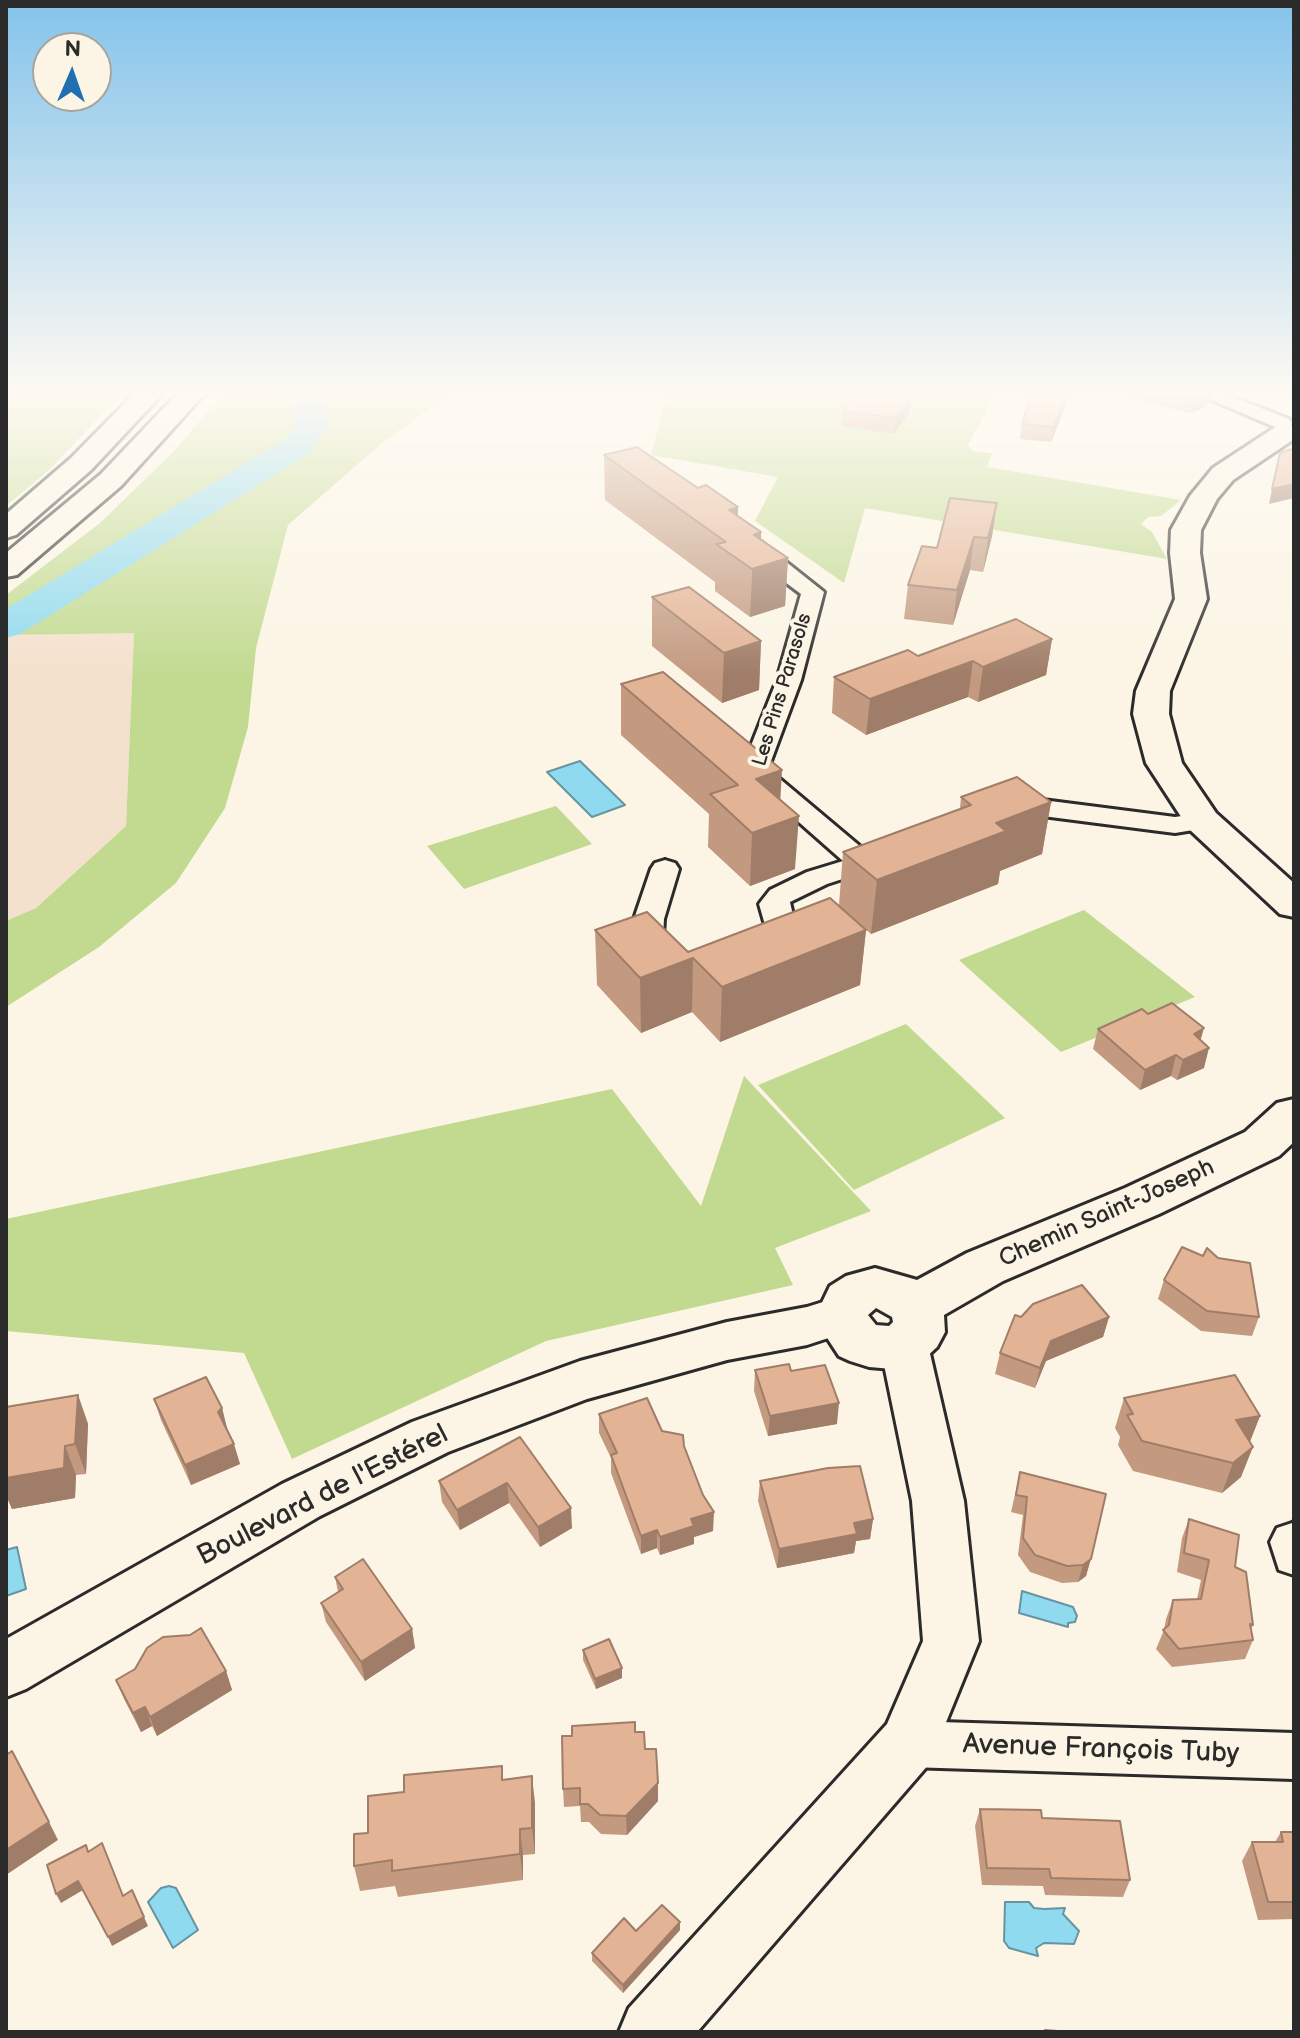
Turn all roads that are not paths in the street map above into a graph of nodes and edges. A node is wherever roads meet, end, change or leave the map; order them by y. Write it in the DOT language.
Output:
graph roads {
  1 [pos="55,486"];
  2 [pos="104,486"];
  3 [pos="1213,486"];
  4 [pos="6,529"];
  5 [pos="737,535"];
  6 [pos="6,568"];
  7 [pos="987,817"];
  8 [pos="1202,821"];
  9 [pos="915,844"];
  10 [pos="864,864"];
  11 [pos="665,869"];
  12 [pos="1294,905"];
  13 [pos="734,963"];
  14 [pos="682,971"];
  15 [pos="1294,1115"];
  16 [pos="842,1315"];
  17 [pos="909,1325"];
  18 [pos="6,1670"];
  19 [pos="908,1744"];
  20 [pos="1294,1756"];
  21 [pos="653,2032"];
  1 -- 4 [label="main road"];
  2 -- 6 [label="main road"];
  3 -- 8 [label="main road"];
  5 -- 10 [label="street, Les Pins Parasols"];
  7 -- 8 [label="street"];
  8 -- 12 [label="main road"];
  9 -- 10 [label="street"];
  10 -- 13 [label="street"];
  11 -- 14 [label="street"];
  15 -- 17 [label="main road, Chemin Saint-Joseph"];
  16 -- 17 [label="main road"];
  16 -- 18 [label="street, Boulevard de l'Estérel"];
  17 -- 19 [label="street"];
  19 -- 20 [label="street, Avenue François Tuby"];
  19 -- 21 [label="street"];
}
